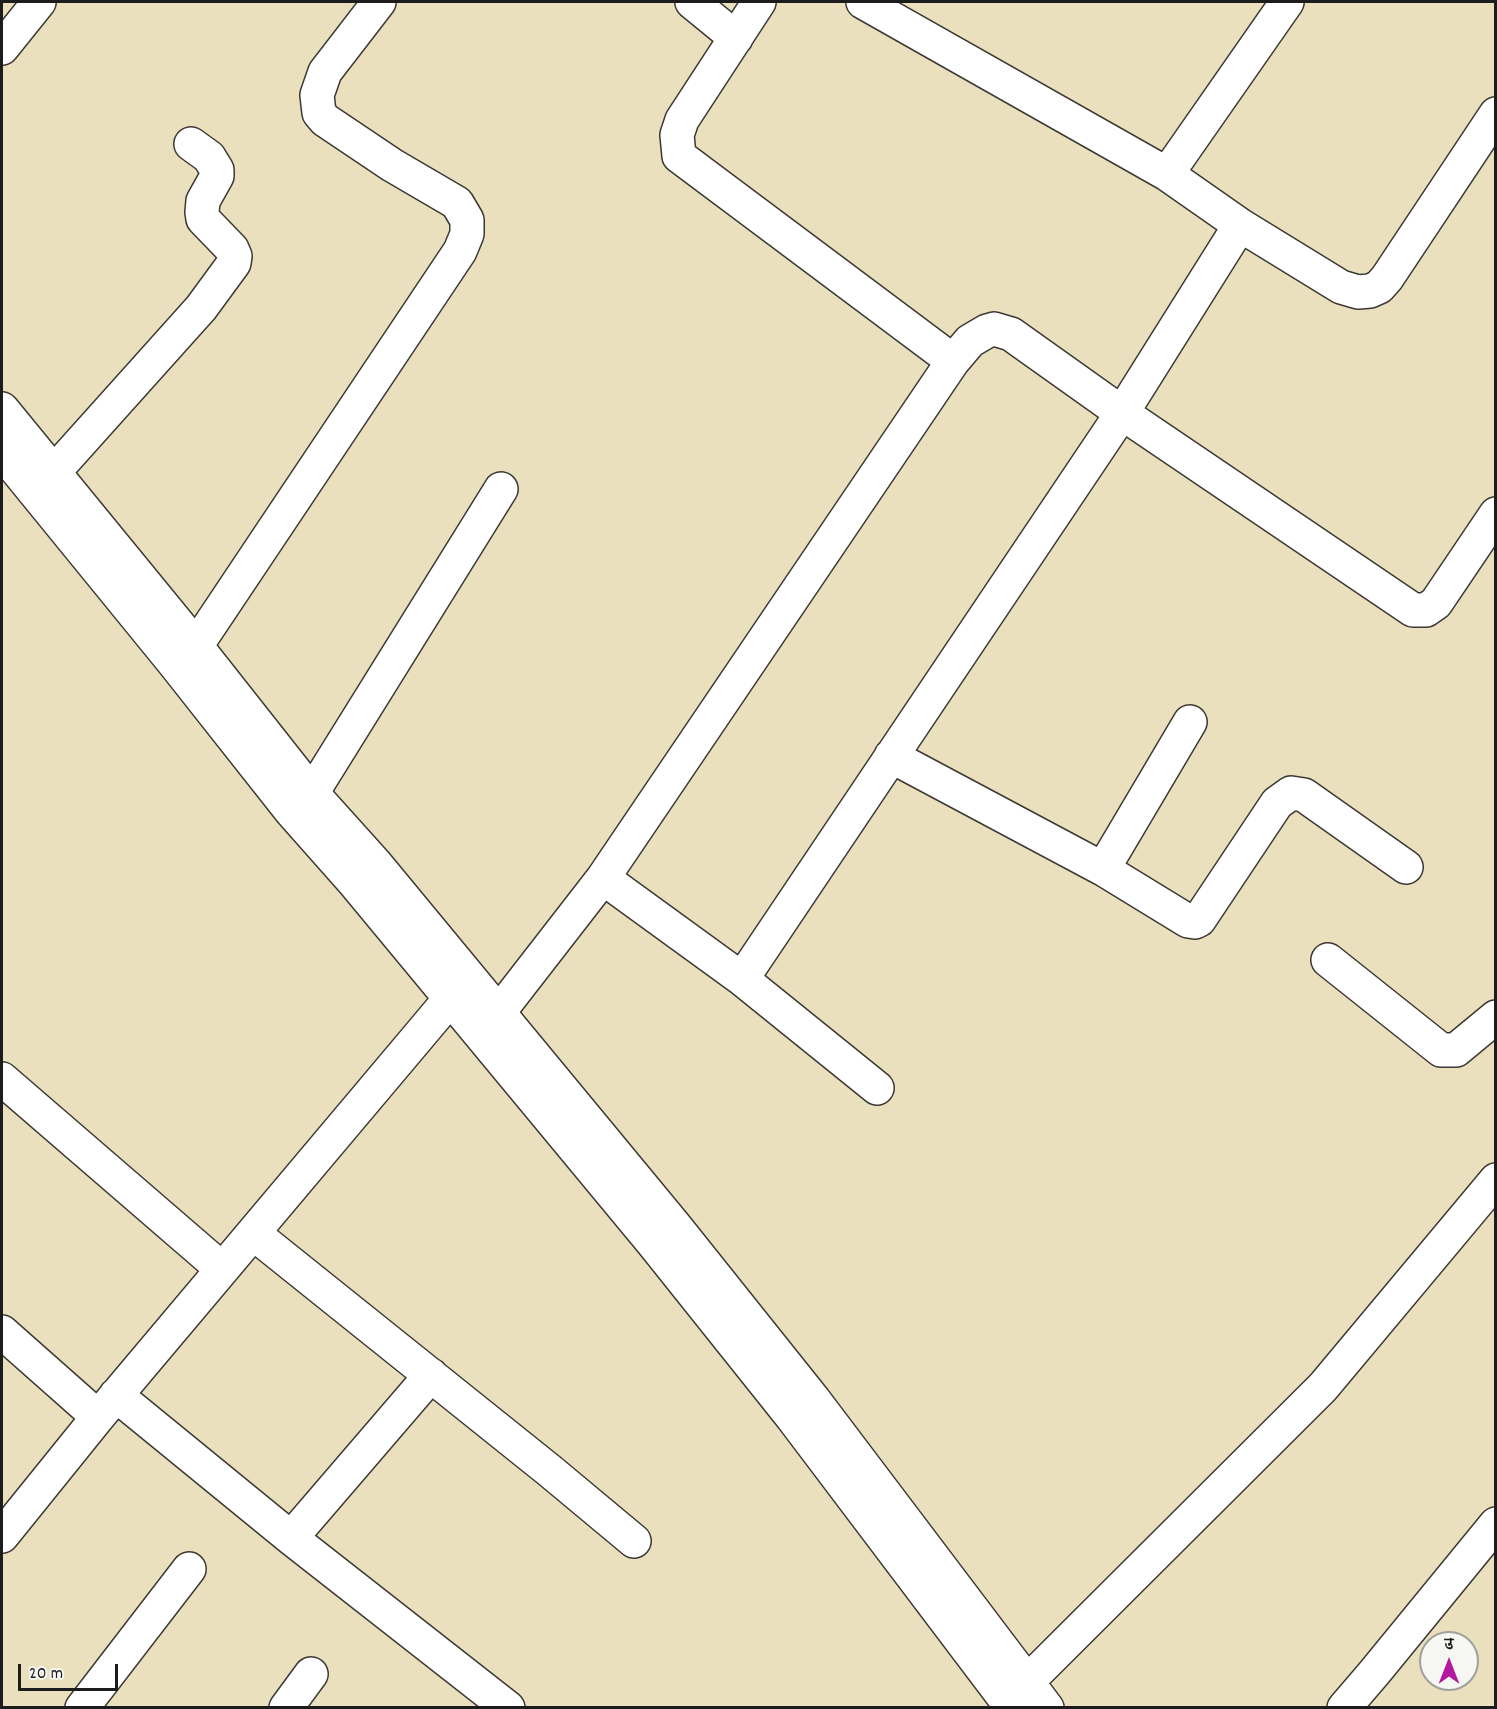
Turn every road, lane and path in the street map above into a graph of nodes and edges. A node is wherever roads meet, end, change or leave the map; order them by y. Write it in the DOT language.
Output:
graph roads {
  1 [pos="39,2"];
  2 [pos="379,2"];
  3 [pos="692,2"];
  4 [pos="759,2"];
  5 [pos="863,2"];
  6 [pos="1287,2"];
  7 [pos="736,38"];
  8 [pos="2,48"];
  9 [pos="1496,114"];
  10 [pos="191,144"];
  11 [pos="1167,174"];
  12 [pos="1240,225"];
  13 [pos="953,361"];
  14 [pos="2,409"];
  15 [pos="1122,413"];
  16 [pos="2,452"];
  17 [pos="54,473"];
  18 [pos="501,489"];
  19 [pos="1496,514"];
  20 [pos="196,646"];
  21 [pos="1190,722"];
  22 [pos="891,756"];
  23 [pos="312,793"];
  24 [pos="1406,867"];
  25 [pos="1103,869"];
  26 [pos="603,878"];
  27 [pos="1328,960"];
  28 [pos="742,979"];
  29 [pos="450,999"];
  30 [pos="1496,1017"];
  31 [pos="488,1021"];
  32 [pos="2,1079"];
  33 [pos="877,1088"];
  34 [pos="1496,1180"];
  35 [pos="253,1233"];
  36 [pos="222,1269"];
  37 [pos="2,1332"];
  38 [pos="431,1375"];
  39 [pos="107,1406"];
  40 [pos="1496,1524"];
  41 [pos="2,1533"];
  42 [pos="291,1538"];
  43 [pos="634,1541"];
  44 [pos="189,1569"];
  45 [pos="311,1674"];
  46 [pos="1019,1695"];
  47 [pos="82,1707"];
  48 [pos="285,1707"];
  49 [pos="508,1707"];
  50 [pos="1047,1707"];
  51 [pos="1344,1707"];
  1 -- 8 [label="street"];
  2 -- 20 [label="street"];
  3 -- 7 [label="street"];
  4 -- 7 [label="street"];
  5 -- 11 [label="street"];
  6 -- 11 [label="street"];
  7 -- 13 [label="street"];
  9 -- 12 [label="street"];
  10 -- 17 [label="street"];
  11 -- 12 [label="street"];
  12 -- 15 [label="street"];
  13 -- 15 [label="street"];
  13 -- 26 [label="street"];
  14 -- 17 [label="street"];
  15 -- 19 [label="street"];
  15 -- 22 [label="street"];
  16 -- 29 [label="street"];
  17 -- 20 [label="street"];
  18 -- 23 [label="street"];
  20 -- 23 [label="street"];
  21 -- 25 [label="street"];
  22 -- 25 [label="street"];
  22 -- 28 [label="street"];
  23 -- 31 [label="street"];
  24 -- 25 [label="street"];
  26 -- 28 [label="street"];
  26 -- 31 [label="street"];
  27 -- 30 [label="street"];
  28 -- 33 [label="street"];
  29 -- 31 [label="street"];
  29 -- 35 [label="street"];
  31 -- 46 [label="street"];
  32 -- 36 [label="street"];
  34 -- 46 [label="street"];
  35 -- 36 [label="street"];
  35 -- 38 [label="street"];
  36 -- 39 [label="street"];
  37 -- 39 [label="street"];
  38 -- 42 [label="street"];
  38 -- 43 [label="street"];
  39 -- 41 [label="street"];
  39 -- 42 [label="street"];
  40 -- 51 [label="street"];
  42 -- 49 [label="street"];
  44 -- 47 [label="street"];
  45 -- 48 [label="street"];
  46 -- 50 [label="street"];
}
